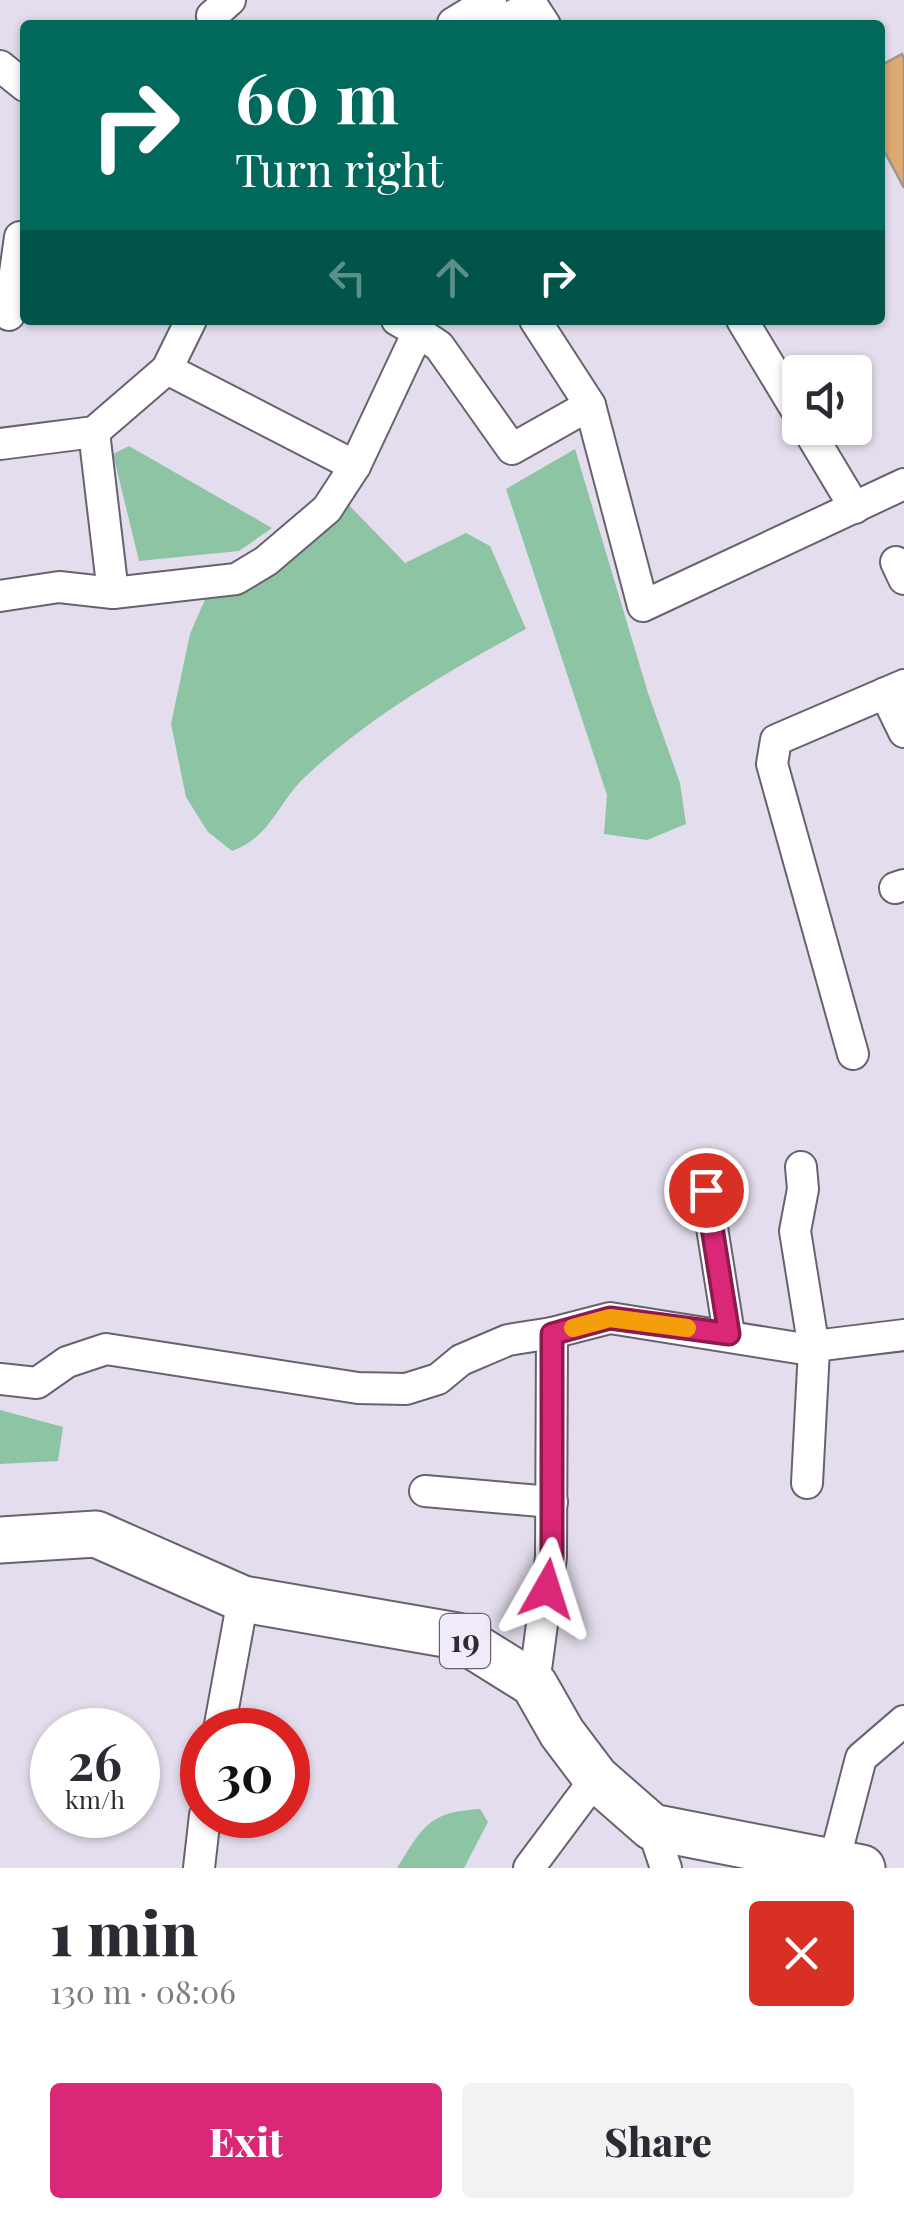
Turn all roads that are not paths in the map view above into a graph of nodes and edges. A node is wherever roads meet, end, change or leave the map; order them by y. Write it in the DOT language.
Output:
graph roads {
  1 [pos="230,0"];
  2 [pos="491,0"];
  3 [pos="449,16"];
  4 [pos="213,20"];
  5 [pos="505,20"];
  6 [pos="542,20"];
  7 [pos="0,66"];
  8 [pos="20,82"];
  9 [pos="15,236"];
  10 [pos="9,315"];
  11 [pos="189,325"];
  12 [pos="538,325"];
  13 [pos="745,325"];
  14 [pos="408,326"];
  15 [pos="167,369"];
  16 [pos="782,386"];
  17 [pos="590,405"];
  18 [pos="94,432"];
  19 [pos="0,444"];
  20 [pos="817,445"];
  21 [pos="355,466"];
  22 [pos="904,484"];
  23 [pos="855,508"];
  24 [pos="113,593"];
  25 [pos="0,596"];
  26 [pos="894,688"];
  27 [pos="904,732"];
  28 [pos="853,1054"];
  29 [pos="801,1167"];
  30 [pos="706,1190"];
  31 [pos="552,1334"];
  32 [pos="729,1334"];
  33 [pos="904,1335"];
  34 [pos="814,1349"];
  35 [pos="0,1380"];
  36 [pos="807,1483"];
  37 [pos="425,1491"];
  38 [pos="552,1502"];
  39 [pos="0,1540"];
  40 [pos="243,1599"];
  41 [pos="534,1684"];
  42 [pos="223,1708"];
  43 [pos="904,1721"];
  44 [pos="596,1778"];
  45 [pos="202,1838"];
  46 [pos="659,1848"];
  47 [pos="848,1865"];
  48 [pos="199,1868"];
  49 [pos="529,1868"];
  1 -- 4 [label="street"];
  2 -- 3 [label="street"];
  5 -- 6 [label="street"];
  7 -- 8 [label="street"];
  9 -- 10 [label="street"];
  11 -- 15 [label="street"];
  12 -- 17 [label="street"];
  13 -- 16 [label="street"];
  14 -- 17 [label="street"];
  14 -- 21 [label="street"];
  15 -- 18 [label="street"];
  15 -- 21 [label="street"];
  17 -- 23 [label="street"];
  18 -- 19 [label="street"];
  18 -- 24 [label="street"];
  20 -- 23 [label="street"];
  21 -- 24 [label="street"];
  22 -- 23 [label="street"];
  24 -- 25 [label="street"];
  26 -- 27 [label="street"];
  26 -- 28 [label="street"];
  29 -- 34 [label="street"];
  30 -- 32 [label="street"];
  31 -- 32 [label="street"];
  31 -- 35 [label="street"];
  31 -- 38 [label="street"];
  32 -- 34 [label="street"];
  33 -- 34 [label="street"];
  34 -- 36 [label="street"];
  37 -- 38 [label="street"];
  38 -- 41 [label="street"];
  39 -- 40 [label="main road, 19"];
  40 -- 41 [label="main road, 19"];
  40 -- 42 [label="street"];
  41 -- 44 [label="main road, 19"];
  43 -- 47 [label="street"];
  44 -- 46 [label="main road, 19"];
  44 -- 49 [label="street"];
  45 -- 48 [label="street"];
  46 -- 47 [label="main road, 19"];
}
